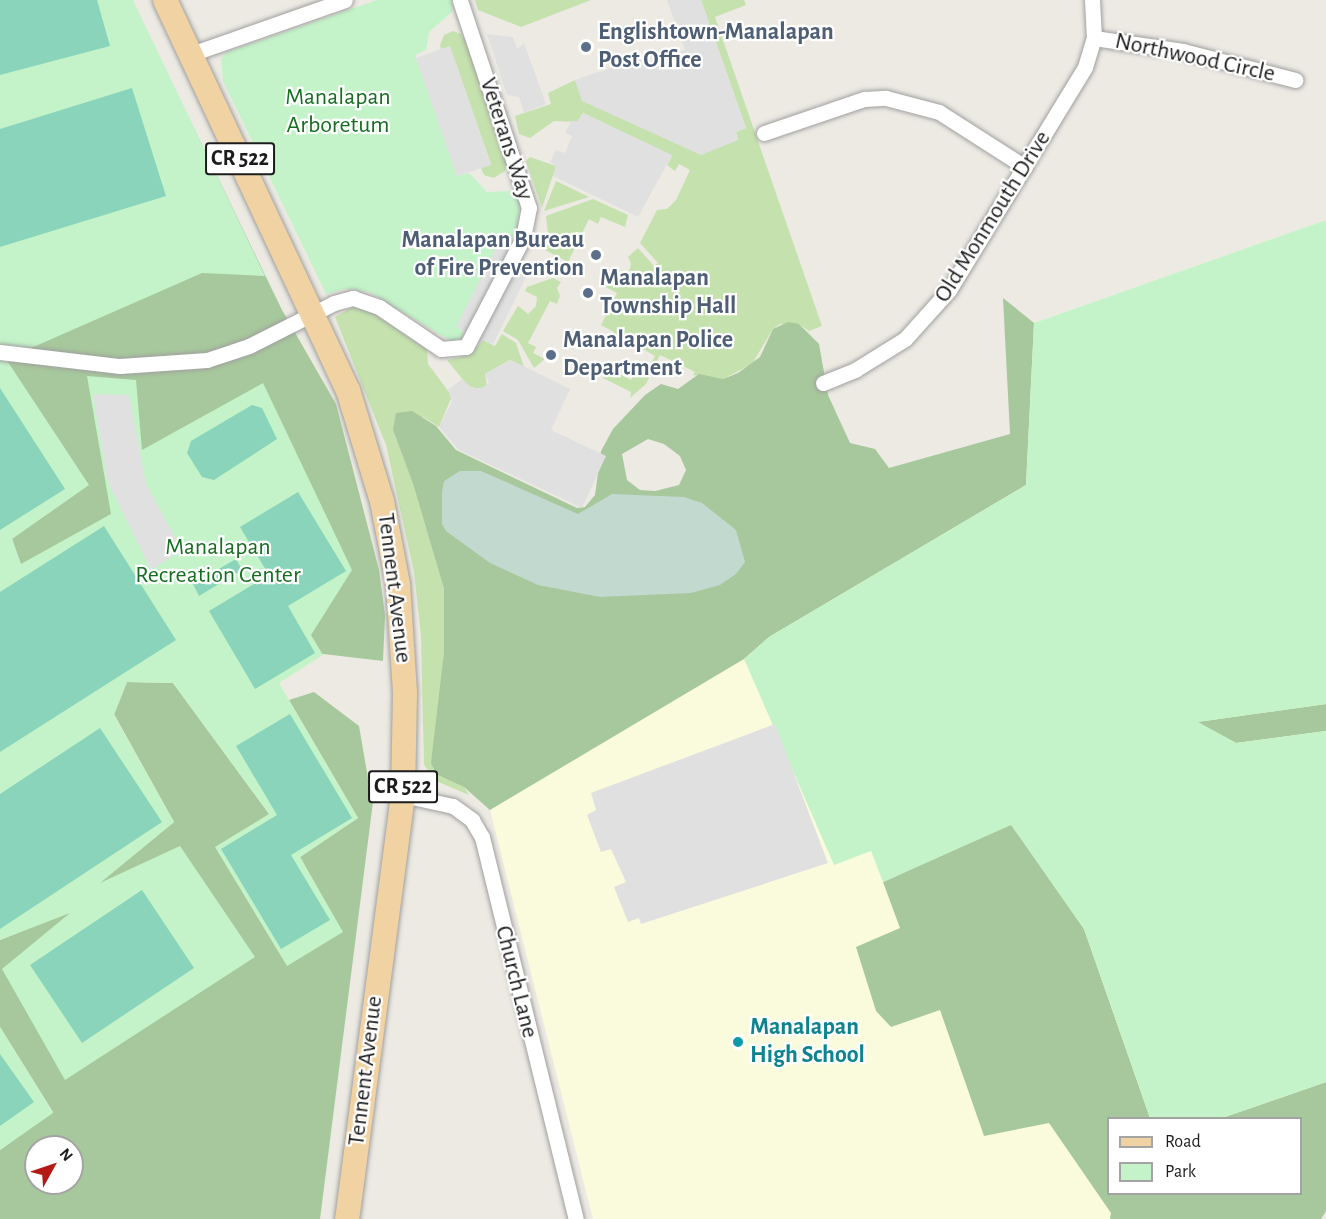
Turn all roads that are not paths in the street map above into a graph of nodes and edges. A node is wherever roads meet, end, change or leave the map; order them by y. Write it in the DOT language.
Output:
graph roads {
  1 [pos="165,0"];
  2 [pos="345,0"];
  3 [pos="460,0"];
  4 [pos="1092,0"];
  5 [pos="1094,38"];
  6 [pos="191,54"];
  7 [pos="1295,80"];
  8 [pos="764,133"];
  9 [pos="1025,167"];
  10 [pos="313,314"];
  11 [pos="0,352"];
  12 [pos="823,383"];
  13 [pos="403,795"];
  14 [pos="347,1219"];
  15 [pos="576,1219"];
  1 -- 6 [label="main road, Tennent Avenue / CR 522"];
  2 -- 6 [label="street"];
  3 -- 10 [label="street, Veterans Way"];
  4 -- 5 [label="street, Old Monmouth Drive"];
  5 -- 7 [label="street, Northwood Circle"];
  5 -- 9 [label="street, Old Monmouth Drive"];
  6 -- 10 [label="main road, Tennent Avenue / CR 522"];
  8 -- 9 [label="street"];
  9 -- 12 [label="street, Old Monmouth Drive"];
  10 -- 11 [label="street, Veterans Way"];
  10 -- 13 [label="main road, Tennent Avenue / CR 522"];
  13 -- 14 [label="main road, Tennent Avenue / CR 522"];
  13 -- 15 [label="street, Church Lane"];
}
